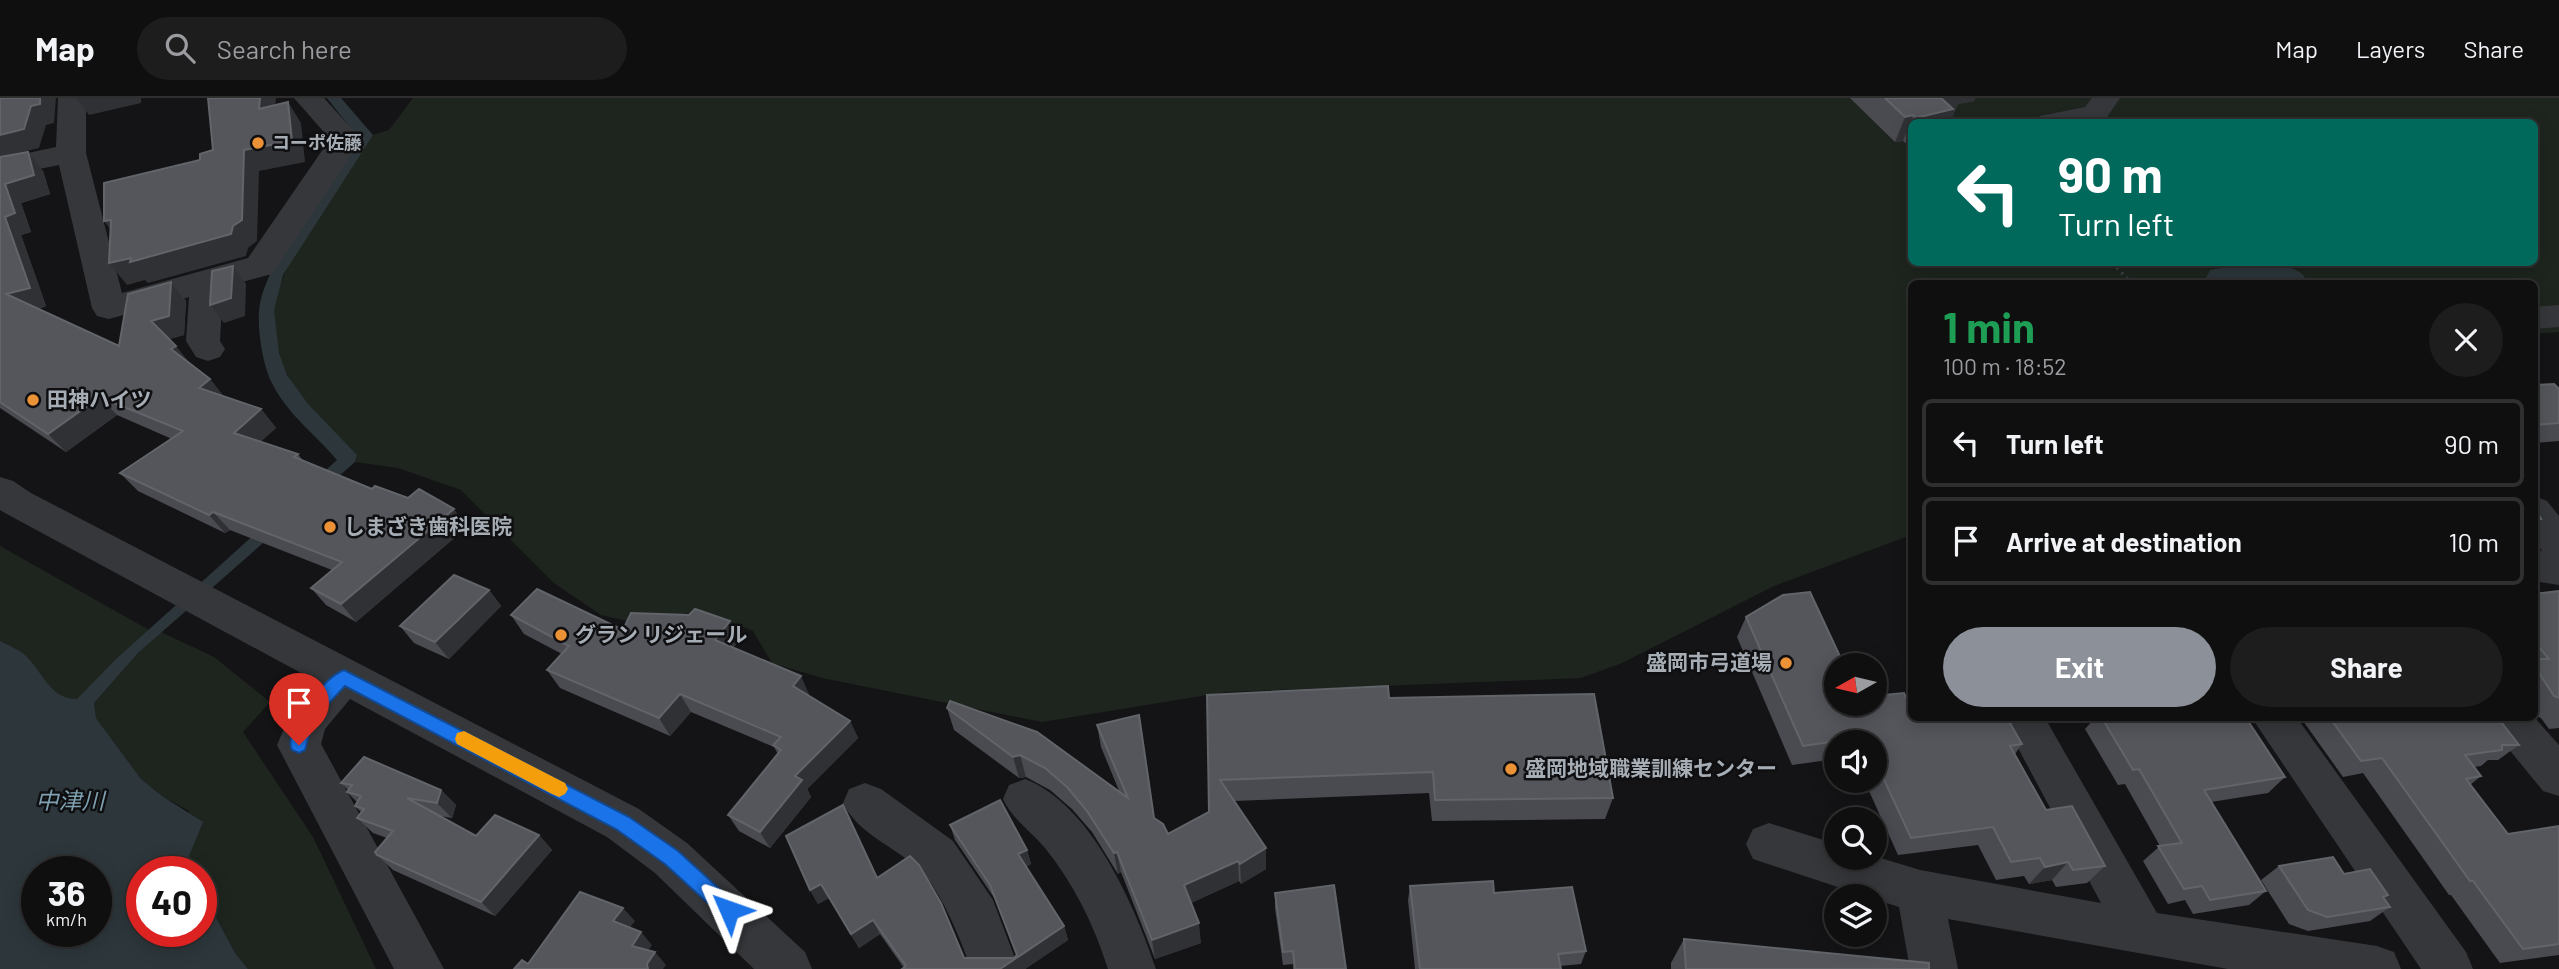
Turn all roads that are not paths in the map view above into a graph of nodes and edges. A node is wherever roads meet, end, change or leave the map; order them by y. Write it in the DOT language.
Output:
graph roads {
  1 [pos="72,98"];
  2 [pos="308,98"];
  3 [pos="2106,98"];
  4 [pos="2067,119"];
  5 [pos="71,153"];
  6 [pos="0,168"];
  7 [pos="207,282"];
  8 [pos="2559,317"];
  9 [pos="2538,318"];
  10 [pos="208,349"];
  11 [pos="0,491"];
  12 [pos="2538,515"];
  13 [pos="2559,544"];
  14 [pos="2538,566"];
  15 [pos="2559,569"];
  16 [pos="344,677"];
  17 [pos="2025,721"];
  18 [pos="2275,721"];
  19 [pos="2512,721"];
  20 [pos="2558,776"];
  21 [pos="1025,799"];
  22 [pos="864,803"];
  23 [pos="1769,844"];
  24 [pos="1920,892"];
  25 [pos="2143,933"];
  26 [pos="420,969"];
  27 [pos="788,969"];
  28 [pos="995,969"];
  29 [pos="1132,969"];
  30 [pos="1934,969"];
  31 [pos="2377,969"];
  32 [pos="2449,969"];
  1 -- 5 [label="street"];
  2 -- 7 [label="street"];
  3 -- 4 [label="street"];
  5 -- 6 [label="street"];
  5 -- 7 [label="street"];
  7 -- 10 [label="street"];
  8 -- 9 [label="street"];
  11 -- 16 [label="street"];
  12 -- 13 [label="street"];
  14 -- 15 [label="street"];
  16 -- 26 [label="street"];
  16 -- 27 [label="street"];
  17 -- 25 [label="street"];
  18 -- 32 [label="street"];
  19 -- 20 [label="street"];
  21 -- 29 [label="street"];
  22 -- 28 [label="street"];
  23 -- 24 [label="street"];
  24 -- 25 [label="street"];
  24 -- 30 [label="street"];
  25 -- 31 [label="street"];
}
